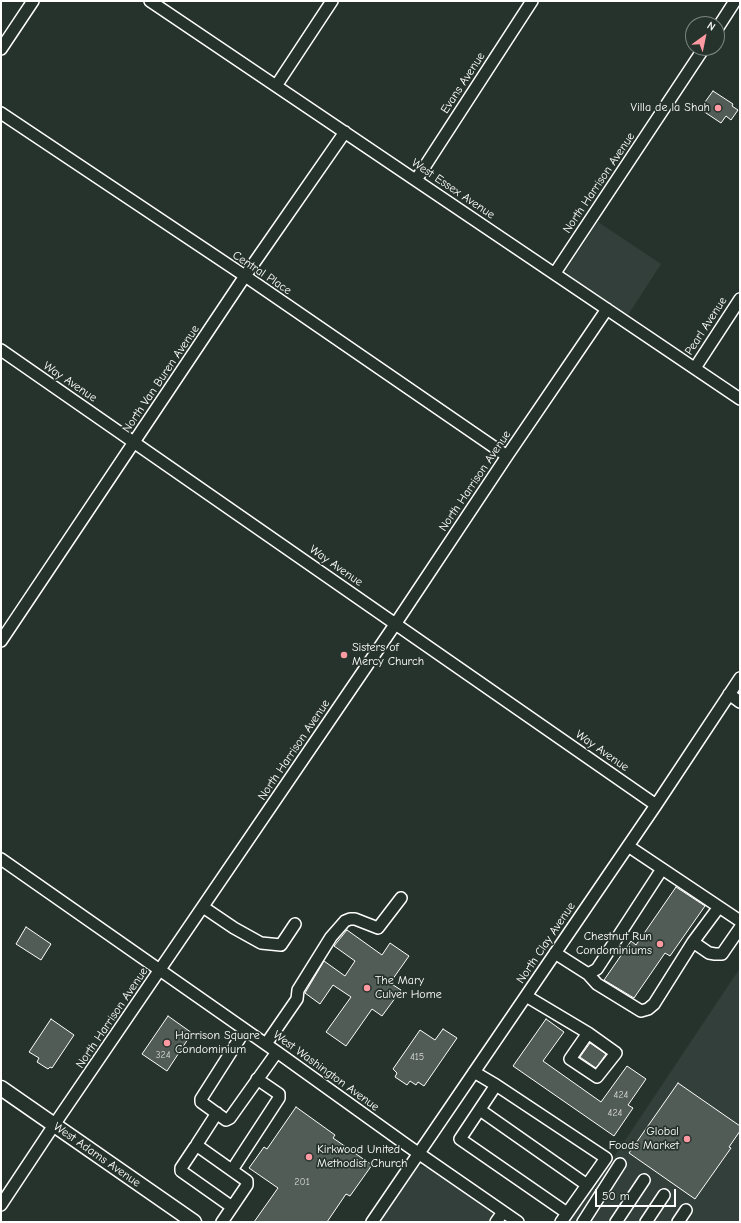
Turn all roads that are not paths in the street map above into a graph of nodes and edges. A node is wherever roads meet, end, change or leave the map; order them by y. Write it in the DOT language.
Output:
graph roads {
  1 [pos="33,1"];
  2 [pos="150,1"];
  3 [pos="332,1"];
  4 [pos="532,1"];
  5 [pos="735,1"];
  6 [pos="725,17"];
  7 [pos="1,49"];
  8 [pos="699,56"];
  9 [pos="276,86"];
  10 [pos="1,113"];
  11 [pos="345,132"];
  12 [pos="416,180"];
  13 [pos="555,273"];
  14 [pos="245,276"];
  15 [pos="740,299"];
  16 [pos="607,309"];
  17 [pos="1,350"];
  18 [pos="695,368"];
  19 [pos="740,399"];
  20 [pos="134,442"];
  21 [pos="507,456"];
  22 [pos="396,623"];
  23 [pos="1,641"];
  24 [pos="740,678"];
  25 [pos="729,694"];
  26 [pos="740,702"];
  27 [pos="656,805"];
  28 [pos="628,846"];
  29 [pos="1,859"];
  30 [pos="662,869"];
  31 [pos="401,898"];
  32 [pos="203,907"];
  33 [pos="719,907"];
  34 [pos="740,921"];
  35 [pos="295,924"];
  36 [pos="740,928"];
  37 [pos="693,942"];
  38 [pos="555,953"];
  39 [pos="160,970"];
  40 [pos="588,974"];
  41 [pos="526,996"];
  42 [pos="245,1030"];
  43 [pos="588,1033"];
  44 [pos="266,1044"];
  45 [pos="277,1052"];
  46 [pos="474,1072"];
  47 [pos="257,1079"];
  48 [pos="496,1085"];
  49 [pos="1,1088"];
  50 [pos="480,1110"];
  51 [pos="217,1113"];
  52 [pos="54,1125"];
  53 [pos="199,1147"];
  54 [pos="419,1154"];
  55 [pos="620,1164"];
  56 [pos="232,1170"];
  57 [pos="644,1180"];
  58 [pos="587,1185"];
  59 [pos="664,1195"];
  60 [pos="1,1205"];
  61 [pos="232,1207"];
  62 [pos="686,1210"];
  63 [pos="503,1212"];
  64 [pos="564,1218"];
  65 [pos="194,1222"];
  66 [pos="222,1222"];
  67 [pos="373,1222"];
  68 [pos="496,1222"];
  69 [pos="518,1222"];
  70 [pos="583,1222"];
  71 [pos="616,1222"];
  72 [pos="646,1222"];
  73 [pos="678,1222"];
  1 -- 7 [label="street"];
  2 -- 9 [label="street, West Essex Avenue"];
  3 -- 9 [label="street"];
  4 -- 12 [label="street, Evans Avenue"];
  5 -- 6 [label="street"];
  8 -- 13 [label="street, North Harrison Avenue"];
  9 -- 11 [label="street, West Essex Avenue"];
  10 -- 14 [label="street, Central Place"];
  11 -- 12 [label="street, West Essex Avenue"];
  11 -- 14 [label="street, North Van Buren Avenue"];
  12 -- 13 [label="street, West Essex Avenue"];
  13 -- 16 [label="street, West Essex Avenue"];
  14 -- 20 [label="street, North Van Buren Avenue"];
  14 -- 21 [label="street, Central Place"];
  15 -- 18 [label="street, Pearl Avenue"];
  16 -- 18 [label="street, West Essex Avenue"];
  16 -- 21 [label="street, North Harrison Avenue"];
  17 -- 20 [label="street, Way Avenue"];
  18 -- 19 [label="street, West Essex Avenue"];
  20 -- 22 [label="street, Way Avenue"];
  20 -- 23 [label="street, North Van Buren Avenue"];
  21 -- 22 [label="street, North Harrison Avenue"];
  22 -- 27 [label="street, Way Avenue"];
  22 -- 32 [label="street, North Harrison Avenue"];
  24 -- 25 [label="street, North Clay Avenue"];
  25 -- 26 [label="street"];
  25 -- 27 [label="street, North Clay Avenue"];
  27 -- 28 [label="street, North Clay Avenue"];
  28 -- 30 [label="street"];
  28 -- 38 [label="street, North Clay Avenue"];
  29 -- 39 [label="street, West Washington Avenue"];
  30 -- 33 [label="street"];
  30 -- 40 [label="street"];
  31 -- 44 [label="street"];
  32 -- 35 [label="street"];
  32 -- 39 [label="street, North Harrison Avenue"];
  33 -- 34 [label="street"];
  33 -- 37 [label="street"];
  36 -- 37 [label="street"];
  37 -- 40 [label="street"];
  38 -- 40 [label="street"];
  38 -- 41 [label="street, North Clay Avenue"];
  39 -- 42 [label="street, West Washington Avenue"];
  39 -- 52 [label="street, North Harrison Avenue"];
  41 -- 43 [label="street"];
  41 -- 46 [label="street, North Clay Avenue"];
  42 -- 44 [label="street, West Washington Avenue"];
  42 -- 51 [label="street"];
  44 -- 45 [label="street, West Washington Avenue"];
  45 -- 47 [label="street"];
  45 -- 54 [label="street, West Washington Avenue"];
  46 -- 48 [label="street"];
  46 -- 54 [label="street, North Clay Avenue"];
  47 -- 51 [label="street"];
  47 -- 56 [label="street"];
  48 -- 50 [label="street"];
  48 -- 58 [label="street"];
  49 -- 52 [label="main road, West Adams Avenue"];
  50 -- 58 [label="street"];
  50 -- 64 [label="street"];
  51 -- 53 [label="street"];
  52 -- 60 [label="street, North Harrison Avenue"];
  52 -- 65 [label="main road, West Adams Avenue"];
  53 -- 56 [label="street"];
  53 -- 61 [label="street"];
  54 -- 63 [label="street, West Washington Avenue"];
  54 -- 67 [label="street, North Clay Avenue"];
  55 -- 70 [label="street"];
  56 -- 61 [label="street"];
  57 -- 71 [label="street"];
  58 -- 64 [label="street"];
  59 -- 72 [label="street"];
  61 -- 66 [label="street"];
  62 -- 73 [label="street"];
  63 -- 68 [label="street"];
  63 -- 69 [label="street, West Washington Avenue"];
}
